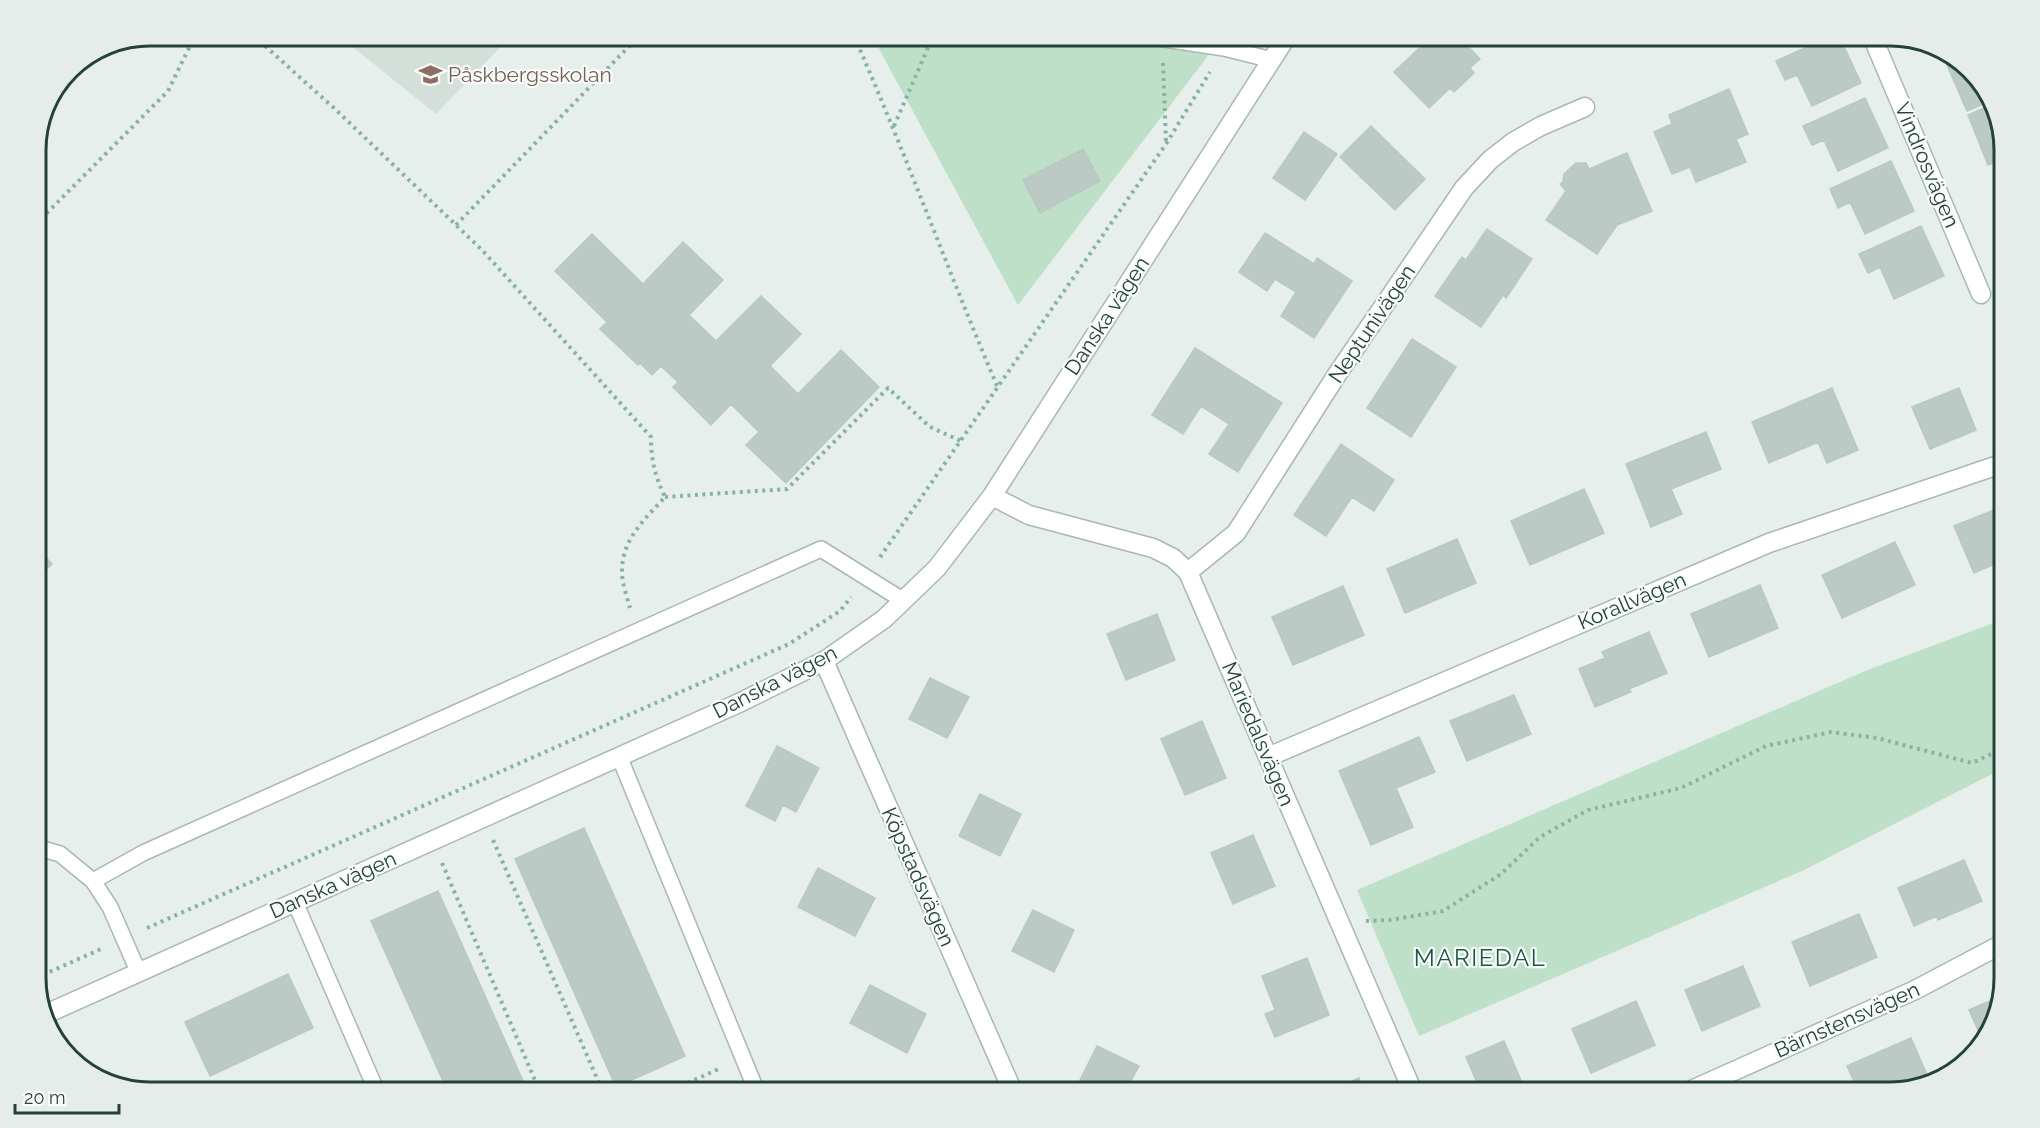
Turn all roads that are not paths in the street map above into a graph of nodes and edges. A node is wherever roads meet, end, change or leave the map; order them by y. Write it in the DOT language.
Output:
graph roads {
  1 [pos="1212,46"];
  2 [pos="1281,46"];
  3 [pos="1876,46"];
  4 [pos="1272,60"];
  5 [pos="1585,106"];
  6 [pos="1981,294"];
  7 [pos="1993,467"];
  8 [pos="992,496"];
  9 [pos="1188,572"];
  10 [pos="904,601"];
  11 [pos="824,661"];
  12 [pos="619,756"];
  13 [pos="1268,757"];
  14 [pos="47,850"];
  15 [pos="93,881"];
  16 [pos="295,902"];
  17 [pos="1994,948"];
  18 [pos="138,971"];
  19 [pos="52,1011"];
  20 [pos="373,1082"];
  21 [pos="753,1082"];
  22 [pos="1009,1082"];
  23 [pos="1409,1082"];
  24 [pos="1710,1082"];
  1 -- 4 [label="lane"];
  2 -- 4 [label="street, Danska vägen"];
  3 -- 6 [label="street, Vindrosvägen"];
  4 -- 8 [label="street, Danska vägen"];
  5 -- 9 [label="street, Neptunivägen"];
  7 -- 13 [label="street, Korallvägen"];
  8 -- 9 [label="street, Mariedalsvägen"];
  8 -- 10 [label="street, Danska vägen"];
  9 -- 13 [label="street, Mariedalsvägen"];
  10 -- 11 [label="street, Danska vägen"];
  10 -- 15 [label="lane"];
  11 -- 12 [label="street, Danska vägen"];
  11 -- 22 [label="street, Köpstadsvägen"];
  12 -- 16 [label="street, Danska vägen"];
  12 -- 21 [label="lane"];
  13 -- 23 [label="street, Mariedalsvägen"];
  14 -- 15 [label="lane"];
  15 -- 18 [label="lane"];
  16 -- 18 [label="street, Danska vägen"];
  16 -- 20 [label="lane"];
  17 -- 24 [label="street, Bärnstensvägen"];
  18 -- 19 [label="street, Danska vägen"];
}
